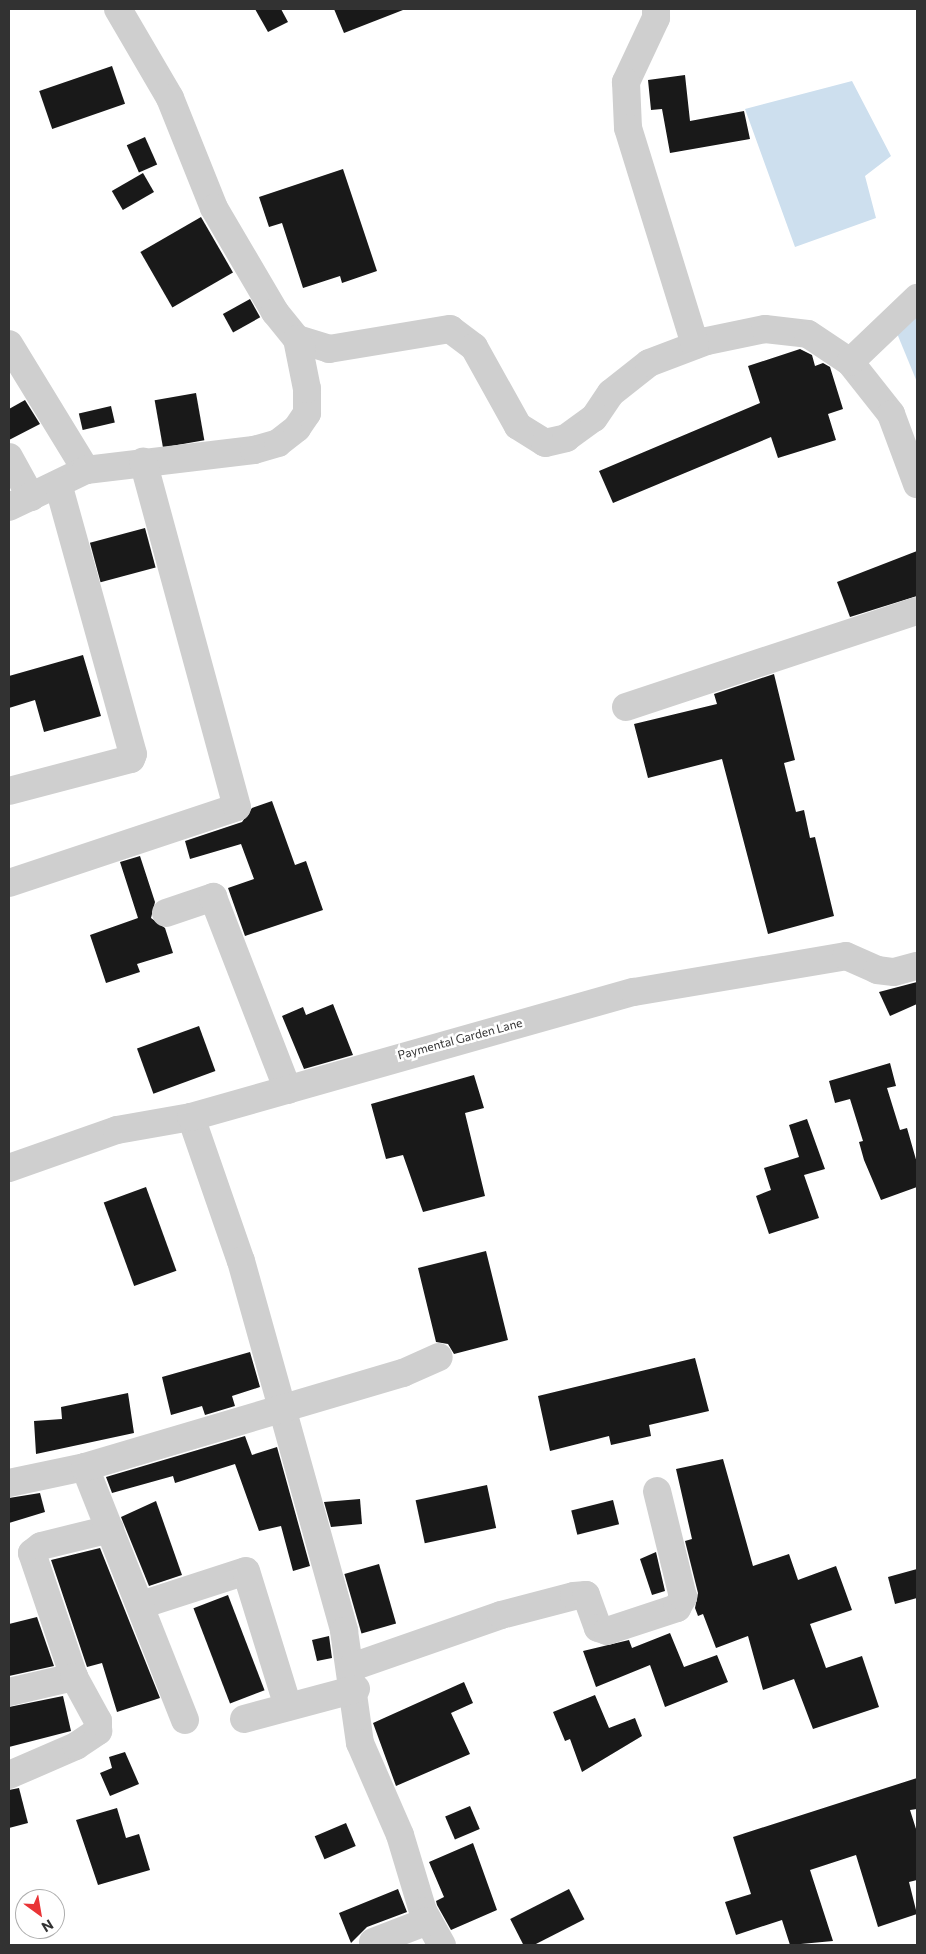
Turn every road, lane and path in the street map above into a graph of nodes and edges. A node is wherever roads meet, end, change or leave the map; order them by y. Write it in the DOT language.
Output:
graph roads {
  1 [pos="118,9"];
  2 [pos="656,9"];
  3 [pos="917,298"];
  4 [pos="297,339"];
  5 [pos="9,344"];
  6 [pos="695,345"];
  7 [pos="850,362"];
  8 [pos="9,456"];
  9 [pos="143,462"];
  10 [pos="86,470"];
  11 [pos="58,484"];
  12 [pos="917,484"];
  13 [pos="20,502"];
  14 [pos="917,611"];
  15 [pos="626,707"];
  16 [pos="9,791"];
  17 [pos="9,883"];
  18 [pos="166,913"];
  19 [pos="917,966"];
  20 [pos="288,1090"];
  21 [pos="191,1117"];
  22 [pos="9,1168"];
  23 [pos="439,1357"];
  24 [pos="281,1407"];
  25 [pos="84,1467"];
  26 [pos="9,1483"];
  27 [pos="657,1491"];
  28 [pos="110,1529"];
  29 [pos="141,1605"];
  30 [pos="74,1677"];
  31 [pos="354,1678"];
  32 [pos="9,1692"];
  33 [pos="288,1707"];
  34 [pos="244,1718"];
  35 [pos="184,1720"];
  36 [pos="9,1775"];
  37 [pos="428,1921"];
  38 [pos="373,1942"];
  39 [pos="442,1945"];
  1 -- 4 [label="street"];
  2 -- 6 [label="street"];
  3 -- 7 [label="street"];
  4 -- 6 [label="street"];
  4 -- 9 [label="street"];
  5 -- 10 [label="street"];
  6 -- 7 [label="street"];
  7 -- 12 [label="street"];
  8 -- 13 [label="street"];
  9 -- 10 [label="street"];
  9 -- 17 [label="street"];
  10 -- 11 [label="street"];
  11 -- 13 [label="street"];
  11 -- 16 [label="street"];
  14 -- 15 [label="street"];
  18 -- 20 [label="street"];
  19 -- 20 [label="street, Paymental Garden Lane"];
  20 -- 21 [label="street, Paymental Garden Lane"];
  21 -- 22 [label="street, Paymental Garden Lane"];
  21 -- 24 [label="street"];
  23 -- 24 [label="street"];
  24 -- 25 [label="street"];
  24 -- 31 [label="street"];
  25 -- 26 [label="street"];
  25 -- 28 [label="street"];
  27 -- 31 [label="street"];
  28 -- 29 [label="street"];
  28 -- 30 [label="street"];
  29 -- 33 [label="street"];
  29 -- 35 [label="street"];
  30 -- 32 [label="street"];
  30 -- 36 [label="street"];
  31 -- 33 [label="street"];
  31 -- 37 [label="street"];
  33 -- 34 [label="street"];
  37 -- 38 [label="street"];
  37 -- 39 [label="street"];
}
